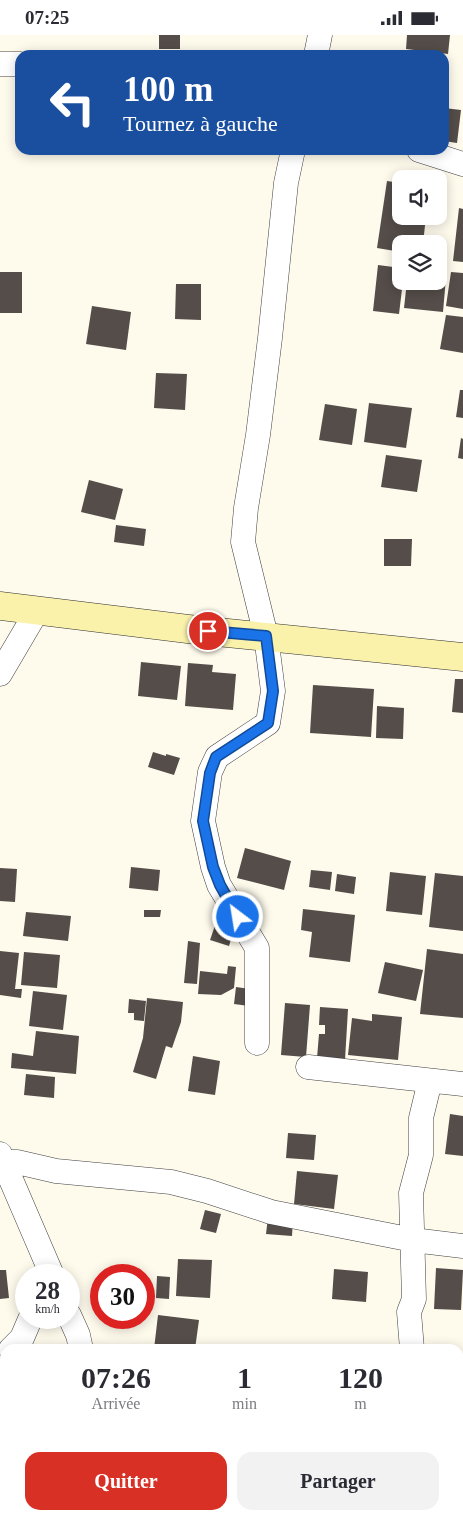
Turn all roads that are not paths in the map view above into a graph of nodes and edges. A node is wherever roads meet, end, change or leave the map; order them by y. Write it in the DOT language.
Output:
graph roads {
  1 [pos="320,35"];
  2 [pos="317,50"];
  3 [pos="0,64"];
  4 [pos="15,64"];
  5 [pos="292,155"];
  6 [pos="435,155"];
  7 [pos="463,164"];
  8 [pos="0,606"];
  9 [pos="37,611"];
  10 [pos="266,636"];
  11 [pos="463,657"];
  12 [pos="0,674"];
  13 [pos="257,1043"];
  14 [pos="308,1067"];
  15 [pos="430,1081"];
  16 [pos="463,1084"];
  17 [pos="1,1158"];
  18 [pos="37,1241"];
  19 [pos="413,1241"];
  20 [pos="463,1246"];
  21 [pos="36,1264"];
  22 [pos="47,1264"];
  23 [pos="25,1329"];
  24 [pos="75,1329"];
  25 [pos="16,1344"];
  26 [pos="80,1344"];
  27 [pos="412,1344"];
  1 -- 2 [label="street"];
  3 -- 4 [label="street"];
  5 -- 10 [label="street"];
  6 -- 7 [label="street"];
  8 -- 9 [label="main road"];
  9 -- 10 [label="main road"];
  9 -- 12 [label="street"];
  10 -- 11 [label="main road"];
  10 -- 13 [label="street"];
  14 -- 15 [label="street"];
  15 -- 16 [label="street"];
  15 -- 19 [label="street"];
  17 -- 18 [label="street"];
  17 -- 19 [label="street"];
  18 -- 21 [label="street"];
  18 -- 22 [label="street"];
  19 -- 20 [label="street"];
  19 -- 27 [label="street"];
  23 -- 25 [label="street"];
  24 -- 26 [label="street"];
}
